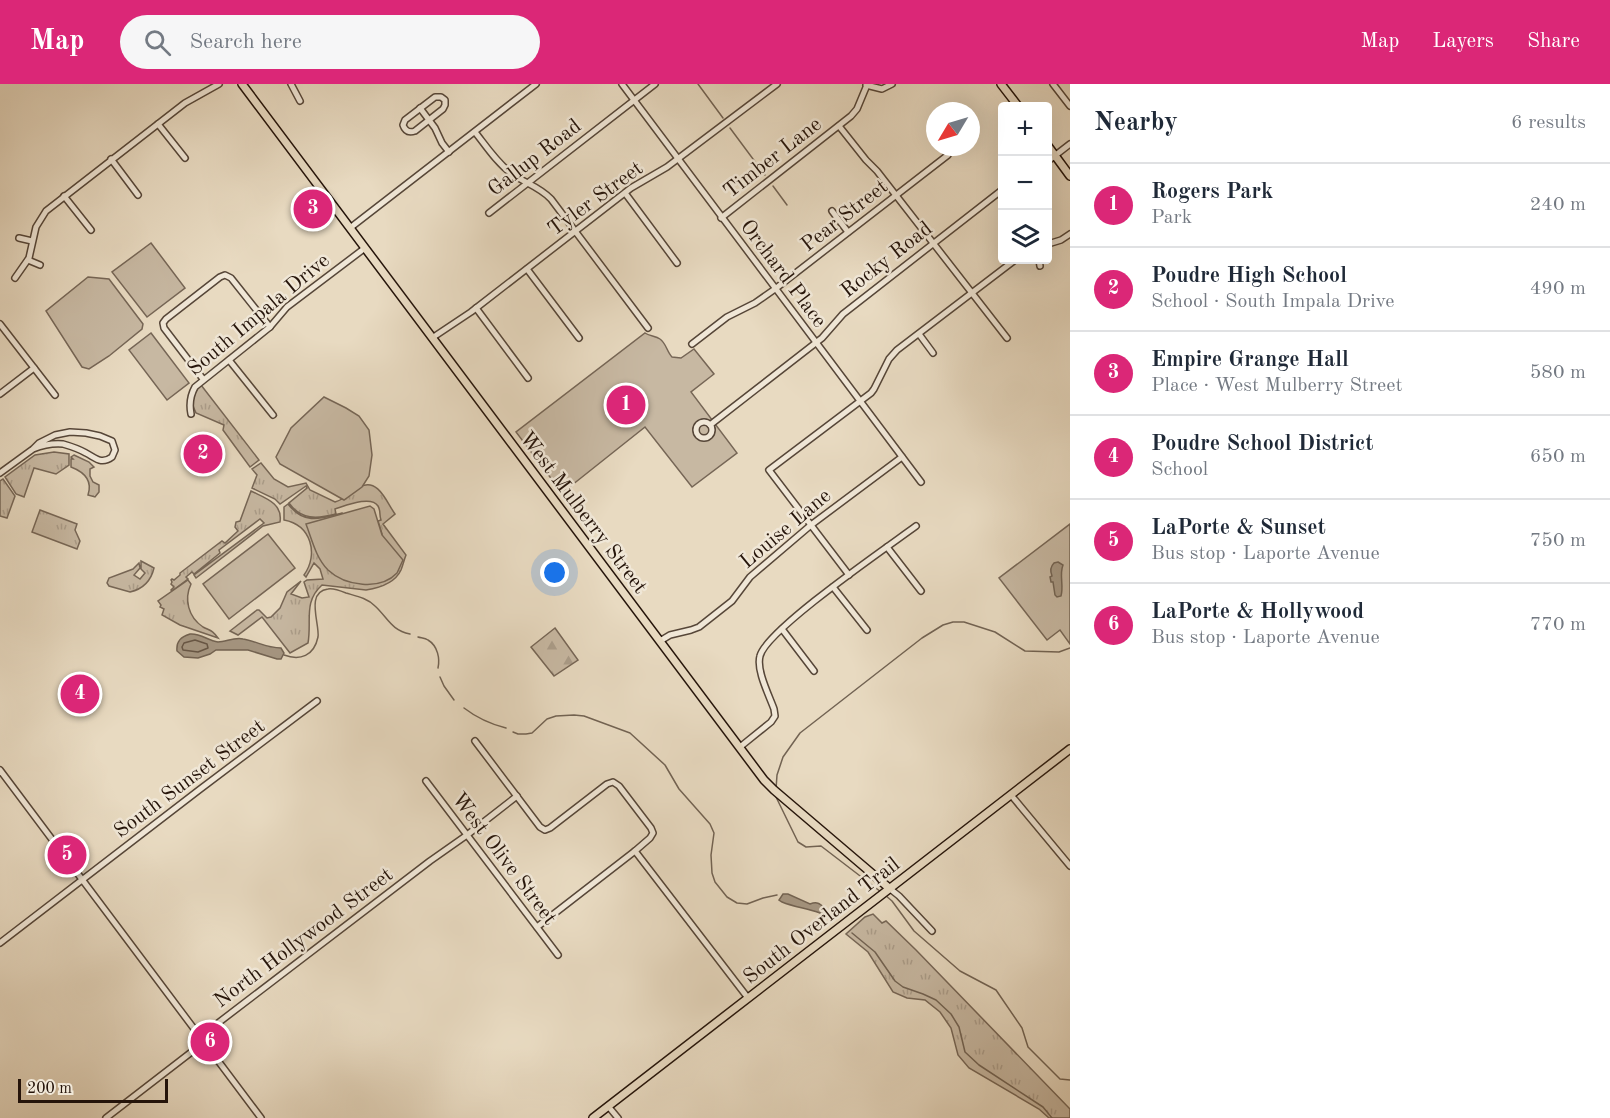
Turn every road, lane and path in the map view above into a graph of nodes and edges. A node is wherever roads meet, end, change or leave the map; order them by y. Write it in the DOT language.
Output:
graph roads {
  1 [pos="219,84"];
  2 [pos="242,84"];
  3 [pos="291,84"];
  4 [pos="536,84"];
  5 [pos="622,84"];
  6 [pos="655,84"];
  7 [pos="777,84"];
  8 [pos="866,84"];
  9 [pos="892,84"];
  10 [pos="1001,84"];
  11 [pos="1053,84"];
  12 [pos="634,100"];
  13 [pos="300,101"];
  14 [pos="1015,102"];
  15 [pos="1070,106"];
  16 [pos="420,108"];
  17 [pos="429,120"];
  18 [pos="158,124"];
  19 [pos="839,126"];
  20 [pos="475,132"];
  21 [pos="1070,144"];
  22 [pos="449,152"];
  23 [pos="1052,153"];
  24 [pos="947,156"];
  25 [pos="1054,156"];
  26 [pos="185,158"];
  27 [pos="111,159"];
  28 [pos="678,159"];
  29 [pos="1070,176"];
  30 [pos="528,183"];
  31 [pos="625,193"];
  32 [pos="998,193"];
  33 [pos="138,195"];
  34 [pos="896,195"];
  35 [pos="64,196"];
  36 [pos="832,212"];
  37 [pos="489,213"];
  38 [pos="721,218"];
  39 [pos="350,228"];
  40 [pos="91,230"];
  41 [pos="576,231"];
  42 [pos="848,232"];
  43 [pos="1070,234"];
  44 [pos="19,238"];
  45 [pos="32,241"];
  46 [pos="1052,242"];
  47 [pos="933,244"];
  48 [pos="364,248"];
  49 [pos="27,260"];
  50 [pos="677,263"];
  51 [pos="1010,264"];
  52 [pos="40,266"];
  53 [pos="527,269"];
  54 [pos="15,278"];
  55 [pos="775,289"];
  56 [pos="972,292"];
  57 [pos="476,308"];
  58 [pos="0,324"];
  59 [pos="270,327"];
  60 [pos="648,328"];
  61 [pos="919,334"];
  62 [pos="432,338"];
  63 [pos="1007,338"];
  64 [pos="579,339"];
  65 [pos="816,343"];
  66 [pos="692,344"];
  67 [pos="933,353"];
  68 [pos="229,360"];
  69 [pos="34,368"];
  70 [pos="528,378"];
  71 [pos="203,379"];
  72 [pos="0,394"];
  73 [pos="55,395"];
  74 [pos="860,401"];
  75 [pos="190,414"];
  76 [pos="273,415"];
  77 [pos="710,425"];
  78 [pos="33,449"];
  79 [pos="902,457"];
  80 [pos="0,473"];
  81 [pos="921,482"];
  82 [pos="811,525"];
  83 [pos="916,526"];
  84 [pos="887,547"];
  85 [pos="849,576"];
  86 [pos="833,587"];
  87 [pos="921,591"];
  88 [pos="782,629"];
  89 [pos="867,630"];
  90 [pos="660,641"];
  91 [pos="814,670"];
  92 [pos="317,701"];
  93 [pos="475,741"];
  94 [pos="740,747"];
  95 [pos="1070,749"];
  96 [pos="0,770"];
  97 [pos="426,782"];
  98 [pos="1011,795"];
  99 [pos="517,796"];
  100 [pos="468,835"];
  101 [pos="635,851"];
  102 [pos="1070,866"];
  103 [pos="82,881"];
  104 [pos="885,892"];
  105 [pos="537,927"];
  106 [pos="932,931"];
  107 [pos="0,943"];
  108 [pos="558,955"];
  109 [pos="748,998"];
  110 [pos="201,1038"];
  111 [pos="608,1106"];
  112 [pos="106,1118"];
  113 [pos="261,1118"];
  114 [pos="593,1118"];
  115 [pos="618,1118"];
  1 -- 18 [label="street"];
  2 -- 39 [label="main road, West Mulberry Street"];
  3 -- 13 [label="street"];
  4 -- 20 [label="street"];
  5 -- 12 [label="street, Orchard Place"];
  6 -- 12 [label="street, Gallup Road"];
  7 -- 28 [label="street, Tyler Street"];
  8 -- 9 [label="street, Timber Lane"];
  8 -- 19 [label="street, Timber Lane"];
  10 -- 14 [label="main road"];
  11 -- 15 [label="street"];
  12 -- 28 [label="street, Orchard Place"];
  12 -- 30 [label="street, Gallup Road"];
  16 -- 17 [label="street"];
  16 -- 17 [label="street"];
  16 -- 17 [label="street"];
  17 -- 22 [label="street"];
  18 -- 26 [label="street"];
  18 -- 27 [label="street"];
  19 -- 34 [label="street"];
  19 -- 38 [label="street, Timber Lane"];
  20 -- 22 [label="street"];
  20 -- 30 [label="street"];
  21 -- 25 [label="street"];
  22 -- 39 [label="street"];
  23 -- 25 [label="main road"];
  24 -- 34 [label="street, Pear Street"];
  25 -- 29 [label="main road"];
  27 -- 33 [label="street"];
  27 -- 35 [label="street"];
  28 -- 31 [label="street, Tyler Street"];
  28 -- 38 [label="street, Orchard Place"];
  30 -- 37 [label="street, Gallup Road"];
  30 -- 41 [label="street"];
  31 -- 41 [label="street, Tyler Street"];
  31 -- 50 [label="street"];
  32 -- 47 [label="street, Rocky Road"];
  34 -- 42 [label="street, Pear Street"];
  34 -- 47 [label="street"];
  35 -- 40 [label="street"];
  35 -- 45 [label="street"];
  36 -- 42 [label="street"];
  38 -- 55 [label="street, Orchard Place"];
  39 -- 48 [label="main road, West Mulberry Street"];
  41 -- 53 [label="street, Tyler Street"];
  41 -- 60 [label="street"];
  42 -- 55 [label="street, Pear Street"];
  43 -- 46 [label="street"];
  44 -- 45 [label="street"];
  45 -- 49 [label="street"];
  47 -- 56 [label="street"];
  47 -- 65 [label="street, Rocky Road"];
  48 -- 59 [label="street, South Impala Drive"];
  48 -- 62 [label="main road, West Mulberry Street"];
  49 -- 52 [label="street"];
  49 -- 54 [label="street"];
  51 -- 56 [label="street"];
  53 -- 57 [label="street, Tyler Street"];
  53 -- 64 [label="street"];
  55 -- 65 [label="street, Orchard Place"];
  55 -- 66 [label="street, Pear Street"];
  56 -- 61 [label="street"];
  56 -- 63 [label="street"];
  57 -- 62 [label="street, Tyler Street"];
  57 -- 70 [label="street"];
  58 -- 69 [label="street"];
  59 -- 68 [label="street, South Impala Drive"];
  59 -- 71 [label="street"];
  61 -- 67 [label="street"];
  61 -- 74 [label="street"];
  62 -- 90 [label="main road, West Mulberry Street"];
  65 -- 74 [label="street, Orchard Place"];
  65 -- 77 [label="street, Rocky Road"];
  68 -- 71 [label="street, South Impala Drive"];
  68 -- 76 [label="street"];
  69 -- 72 [label="street"];
  69 -- 73 [label="street"];
  71 -- 75 [label="street, South Impala Drive"];
  74 -- 79 [label="street, Orchard Place"];
  74 -- 82 [label="street"];
  78 -- 78 [label="street"];
  78 -- 80 [label="street"];
  79 -- 81 [label="street, Orchard Place"];
  79 -- 82 [label="street, Louise Lane"];
  82 -- 85 [label="street"];
  82 -- 90 [label="street, Louise Lane"];
  83 -- 84 [label="street"];
  84 -- 85 [label="street"];
  84 -- 87 [label="street"];
  85 -- 86 [label="street"];
  86 -- 88 [label="street"];
  86 -- 89 [label="street"];
  88 -- 91 [label="street"];
  88 -- 94 [label="street"];
  90 -- 94 [label="main road, West Mulberry Street"];
  92 -- 103 [label="street, South Sunset Street"];
  93 -- 99 [label="street"];
  94 -- 104 [label="main road, West Mulberry Street"];
  95 -- 98 [label="main road, South Overland Trail"];
  96 -- 103 [label="street"];
  97 -- 100 [label="street, West Olive Street"];
  98 -- 102 [label="street"];
  98 -- 104 [label="main road, South Overland Trail"];
  99 -- 100 [label="street, North Hollywood Street"];
  99 -- 101 [label="street"];
  100 -- 105 [label="street, West Olive Street"];
  100 -- 110 [label="street, North Hollywood Street"];
  101 -- 105 [label="street"];
  101 -- 109 [label="street"];
  103 -- 107 [label="street, South Sunset Street"];
  103 -- 110 [label="street"];
  104 -- 106 [label="street, West Mulberry Street"];
  104 -- 109 [label="main road, South Overland Trail"];
  105 -- 108 [label="street, West Olive Street"];
  109 -- 111 [label="main road, South Overland Trail"];
  110 -- 112 [label="street, North Hollywood Street"];
  110 -- 113 [label="street"];
  111 -- 114 [label="main road, South Overland Trail"];
  111 -- 115 [label="street"];
}
